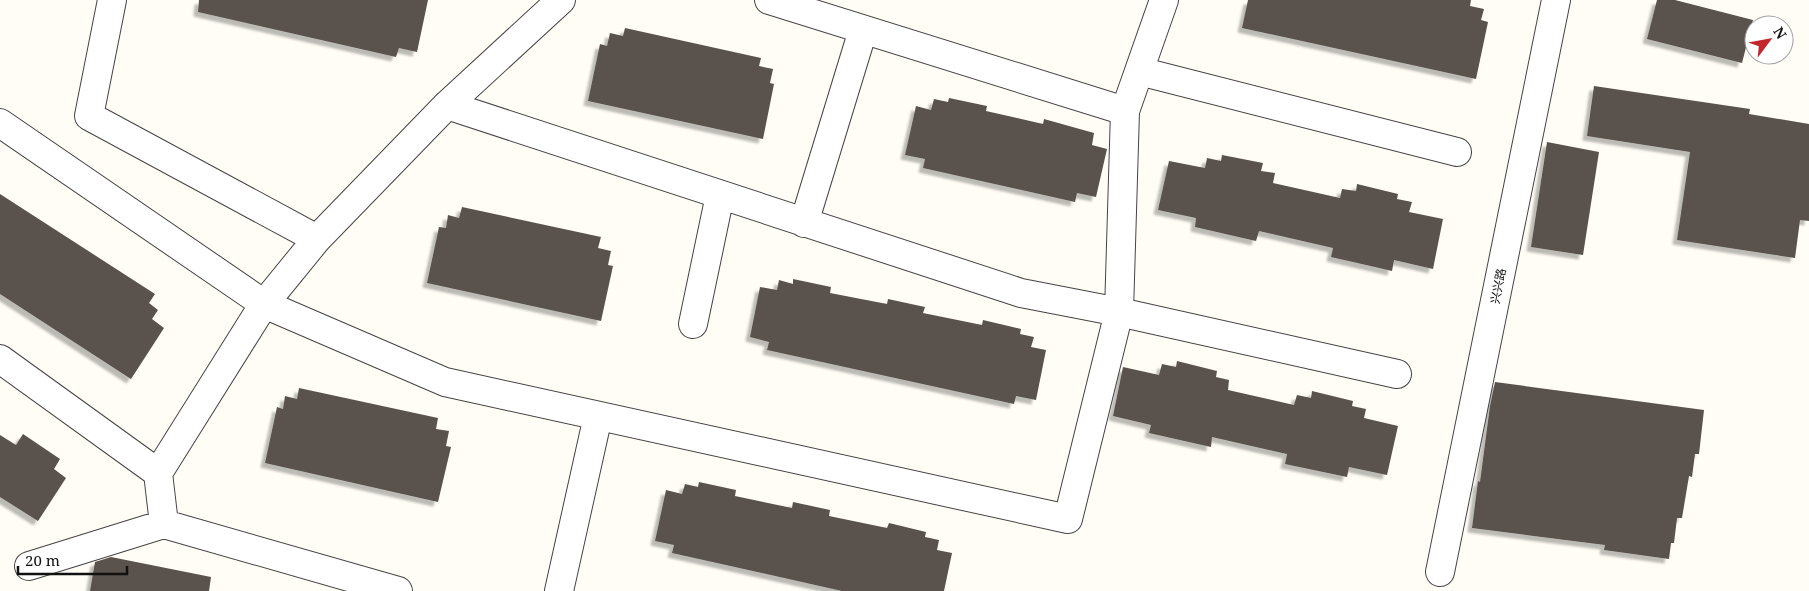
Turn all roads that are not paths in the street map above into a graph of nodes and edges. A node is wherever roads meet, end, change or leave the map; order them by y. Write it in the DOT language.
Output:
graph roads {
  1 [pos="112,0"];
  2 [pos="561,0"];
  3 [pos="769,0"];
  4 [pos="1164,0"];
  5 [pos="1556,0"];
  6 [pos="863,30"];
  7 [pos="1139,71"];
  8 [pos="447,105"];
  9 [pos="1125,111"];
  10 [pos="0,122"];
  11 [pos="1457,152"];
  12 [pos="720,195"];
  13 [pos="804,223"];
  14 [pos="317,239"];
  15 [pos="264,304"];
  16 [pos="1119,312"];
  17 [pos="693,324"];
  18 [pos="0,359"];
  19 [pos="1397,374"];
  20 [pos="598,416"];
  21 [pos="158,473"];
  22 [pos="164,524"];
  23 [pos="29,566"];
  24 [pos="1440,572"];
  25 [pos="337,582"];
  26 [pos="398,591"];
  27 [pos="559,591"];
  1 -- 14 [label="lane"];
  2 -- 8 [label="lane"];
  3 -- 6 [label="lane"];
  4 -- 7 [label="lane"];
  5 -- 24 [label="lane, 兴兴路"];
  6 -- 9 [label="lane"];
  6 -- 13 [label="lane"];
  7 -- 9 [label="lane"];
  7 -- 11 [label="lane"];
  8 -- 12 [label="lane"];
  8 -- 14 [label="lane"];
  9 -- 16 [label="lane"];
  10 -- 15 [label="lane"];
  12 -- 13 [label="lane"];
  12 -- 17 [label="lane"];
  13 -- 16 [label="lane"];
  14 -- 15 [label="lane"];
  15 -- 20 [label="lane"];
  15 -- 21 [label="lane"];
  16 -- 19 [label="lane"];
  16 -- 20 [label="lane"];
  18 -- 21 [label="lane"];
  20 -- 27 [label="lane"];
  21 -- 22 [label="lane"];
  22 -- 23 [label="lane"];
  22 -- 25 [label="lane"];
  25 -- 26 [label="lane"];
}
